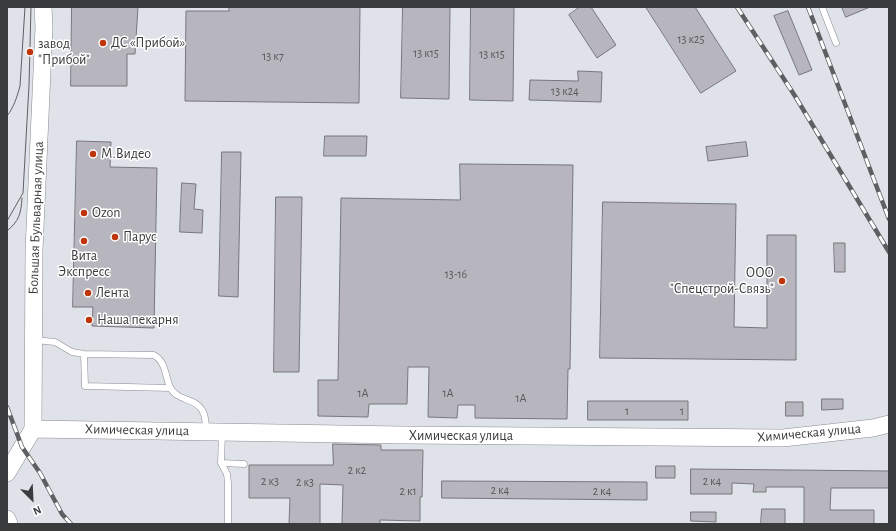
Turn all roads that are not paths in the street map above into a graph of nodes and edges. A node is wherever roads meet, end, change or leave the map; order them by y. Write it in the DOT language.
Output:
graph roads {
  1 [pos="43,7"];
  2 [pos="822,7"];
  3 [pos="836,43"];
  4 [pos="33,340"];
  5 [pos="84,354"];
  6 [pos="170,388"];
  7 [pos="889,424"];
  8 [pos="33,429"];
  9 [pos="214,432"];
  10 [pos="22,447"];
  11 [pos="7,454"];
  12 [pos="221,463"];
  13 [pos="244,464"];
  14 [pos="7,474"];
  15 [pos="7,519"];
  16 [pos="9,524"];
  17 [pos="228,524"];
  1 -- 4 [label="street, Большая Бульварная улица"];
  2 -- 3 [label="lane"];
  4 -- 5 [label="lane"];
  4 -- 8 [label="street, Большая Бульварная улица"];
  5 -- 6 [label="lane"];
  5 -- 6 [label="lane"];
  6 -- 9 [label="lane"];
  7 -- 9 [label="street, Химическая улица"];
  8 -- 9 [label="street, Химическая улица"];
  8 -- 10 [label="street"];
  9 -- 12 [label="lane"];
  10 -- 11 [label="street"];
  10 -- 14 [label="street"];
  12 -- 13 [label="lane"];
  12 -- 17 [label="lane"];
  15 -- 16 [label="street"];
}
